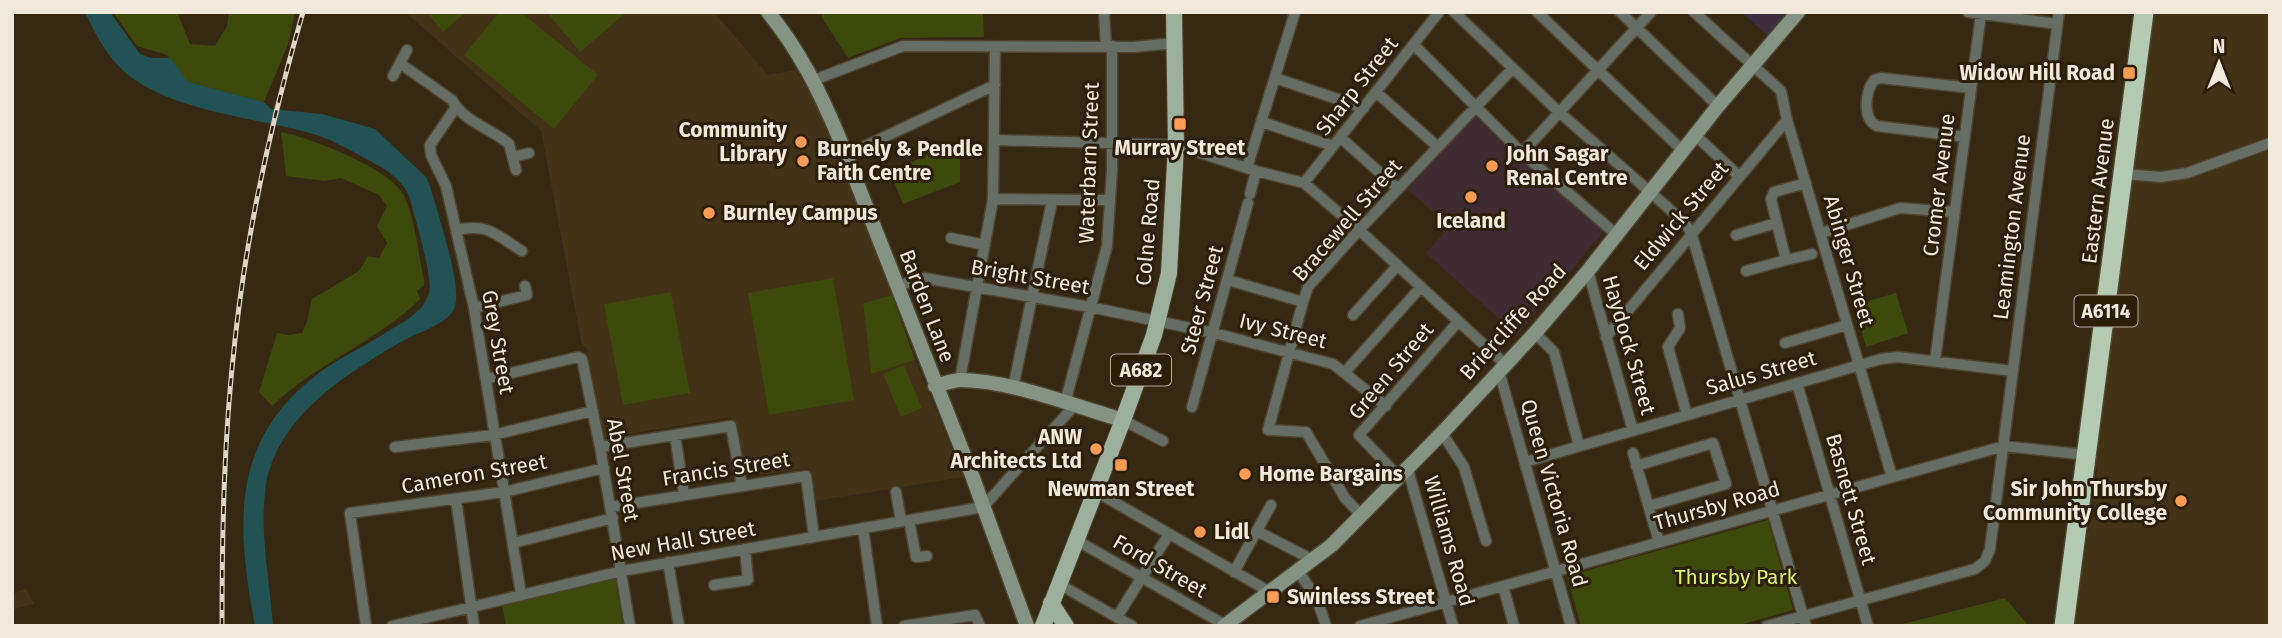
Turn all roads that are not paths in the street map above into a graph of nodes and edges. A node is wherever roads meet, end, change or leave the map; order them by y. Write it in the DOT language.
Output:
graph roads {
  1 [pos="768,12"];
  2 [pos="1104,12"];
  3 [pos="1174,12"];
  4 [pos="1295,12"];
  5 [pos="1439,12"];
  6 [pos="1454,12"];
  7 [pos="1537,12"];
  8 [pos="1620,12"];
  9 [pos="1651,12"];
  10 [pos="1694,12"];
  11 [pos="1798,12"];
  12 [pos="1968,12"];
  13 [pos="2144,12"];
  14 [pos="1981,14"];
  15 [pos="2058,18"];
  16 [pos="1636,28"];
  17 [pos="1175,43"];
  18 [pos="1414,45"];
  19 [pos="1109,46"];
  20 [pos="995,48"];
  21 [pos="407,50"];
  22 [pos="401,64"];
  23 [pos="1752,66"];
  24 [pos="1513,68"];
  25 [pos="1597,71"];
  26 [pos="393,76"];
  27 [pos="1275,78"];
  28 [pos="814,80"];
  29 [pos="995,85"];
  30 [pos="1971,88"];
  31 [pos="1376,92"];
  32 [pos="1718,106"];
  33 [pos="456,107"];
  34 [pos="1476,107"];
  35 [pos="1364,108"];
  36 [pos="1559,112"];
  37 [pos="1787,120"];
  38 [pos="1262,122"];
  39 [pos="1695,135"];
  40 [pos="1965,137"];
  41 [pos="994,140"];
  42 [pos="1337,142"];
  43 [pos="1112,143"];
  44 [pos="2270,143"];
  45 [pos="1176,145"];
  46 [pos="1438,147"];
  47 [pos="1682,150"];
  48 [pos="529,153"];
  49 [pos="1522,153"];
  50 [pos="846,155"];
  51 [pos="513,157"];
  52 [pos="516,170"];
  53 [pos="1252,170"];
  54 [pos="2124,174"];
  55 [pos="1739,176"];
  56 [pos="1304,183"];
  57 [pos="1806,183"];
  58 [pos="1398,189"];
  59 [pos="1648,193"];
  60 [pos="993,198"];
  61 [pos="1110,200"];
  62 [pos="1052,201"];
  63 [pos="1955,212"];
  64 [pos="1776,223"];
  65 [pos="457,230"];
  66 [pos="1359,230"];
  67 [pos="1691,232"];
  68 [pos="1821,233"];
  69 [pos="1616,234"];
  70 [pos="1737,235"];
  71 [pos="951,238"];
  72 [pos="985,245"];
  73 [pos="522,251"];
  74 [pos="1812,254"];
  75 [pos="1786,260"];
  76 [pos="1398,265"];
  77 [pos="1588,271"];
  78 [pos="1746,271"];
  79 [pos="1228,280"];
  80 [pos="525,286"];
  81 [pos="897,286"];
  82 [pos="1421,287"];
  83 [pos="977,288"];
  84 [pos="1033,298"];
  85 [pos="1303,302"];
  86 [pos="1090,307"];
  87 [pos="474,308"];
  88 [pos="1678,314"];
  89 [pos="1353,315"];
  90 [pos="1157,322"];
  91 [pos="1458,322"];
  92 [pos="1847,324"];
  93 [pos="1213,333"];
  94 [pos="1535,333"];
  95 [pos="1606,337"];
  96 [pos="1785,343"];
  97 [pos="1289,352"];
  98 [pos="1935,361"];
  99 [pos="1860,364"];
  100 [pos="1502,368"];
  101 [pos="2013,371"];
  102 [pos="1345,372"];
  103 [pos="486,379"];
  104 [pos="960,380"];
  105 [pos="1797,383"];
  106 [pos="935,386"];
  107 [pos="1013,388"];
  108 [pos="1739,400"];
  109 [pos="1069,404"];
  110 [pos="1386,406"];
  111 [pos="1192,407"];
  112 [pos="593,411"];
  113 [pos="1687,415"];
  114 [pos="1123,420"];
  115 [pos="1633,430"];
  116 [pos="1442,433"];
  117 [pos="495,434"];
  118 [pos="675,435"];
  119 [pos="1163,441"];
  120 [pos="1579,446"];
  121 [pos="2004,446"];
  122 [pos="395,447"];
  123 [pos="600,447"];
  124 [pos="1633,453"];
  125 [pos="2087,455"];
  126 [pos="1525,462"];
  127 [pos="1636,466"];
  128 [pos="604,468"];
  129 [pos="1403,471"];
  130 [pos="1892,477"];
  131 [pos="742,486"];
  132 [pos="1095,491"];
  133 [pos="505,492"];
  134 [pos="896,492"];
  135 [pos="684,495"];
  136 [pos="1830,495"];
  137 [pos="456,499"];
  138 [pos="1270,505"];
  139 [pos="1649,506"];
  140 [pos="983,507"];
  141 [pos="1772,510"];
  142 [pos="612,512"];
  143 [pos="1361,515"];
  144 [pos="905,521"];
  145 [pos="863,528"];
  146 [pos="1257,531"];
  147 [pos="1169,534"];
  148 [pos="814,537"];
  149 [pos="1076,540"];
  150 [pos="1486,541"];
  151 [pos="1659,542"];
  152 [pos="513,543"];
  153 [pos="745,549"];
  154 [pos="918,557"];
  155 [pos="1313,560"];
  156 [pos="668,562"];
  157 [pos="621,570"];
  158 [pos="1298,571"];
  159 [pos="1234,572"];
  160 [pos="1556,572"];
  161 [pos="1142,578"];
  162 [pos="1059,584"];
  163 [pos="714,585"];
  164 [pos="1503,586"];
  165 [pos="1270,592"];
  166 [pos="521,594"];
  167 [pos="1860,599"];
  168 [pos="1447,602"];
  169 [pos="1051,604"];
  170 [pos="471,607"];
  171 [pos="1117,617"];
  172 [pos="978,620"];
  173 [pos="1804,621"];
  174 [pos="420,623"];
  175 [pos="1382,623"];
  176 [pos="1225,625"];
  177 [pos="366,626"];
  178 [pos="392,626"];
  179 [pos="474,626"];
  180 [pos="630,626"];
  181 [pos="679,626"];
  182 [pos="877,626"];
  183 [pos="904,626"];
  184 [pos="1027,626"];
  185 [pos="1043,626"];
  186 [pos="1066,626"];
  187 [pos="1132,626"];
  188 [pos="1326,626"];
  189 [pos="1360,626"];
  190 [pos="1454,626"];
  191 [pos="1514,626"];
  192 [pos="1571,626"];
  193 [pos="1767,626"];
  194 [pos="1868,626"];
  195 [pos="2064,626"];
  1 -- 28 [label="street, Barden Lane"];
  2 -- 19 [label="street, Waterbarn Street"];
  3 -- 17 [label="main road, Colne Road / A682"];
  4 -- 27 [label="street, Steer Street"];
  5 -- 18 [label="street, Sharp Street"];
  6 -- 24 [label="street"];
  7 -- 25 [label="street"];
  8 -- 16 [label="street"];
  9 -- 16 [label="street"];
  10 -- 23 [label="street, Abinger Street"];
  11 -- 23 [label="street, Briercliffe Road"];
  12 -- 14 [label="street"];
  13 -- 54 [label="highway, Eastern Avenue / A6114"];
  14 -- 15 [label="street"];
  14 -- 30 [label="street, Cromer Avenue"];
  15 -- 101 [label="street, Leamington Avenue"];
  16 -- 25 [label="street"];
  16 -- 32 [label="street"];
  17 -- 19 [label="street"];
  17 -- 45 [label="main road, Colne Road / A682"];
  18 -- 31 [label="street, Sharp Street"];
  18 -- 34 [label="street"];
  19 -- 20 [label="street"];
  19 -- 43 [label="street, Waterbarn Street"];
  20 -- 28 [label="street"];
  20 -- 29 [label="street"];
  21 -- 22 [label="street"];
  22 -- 26 [label="street"];
  22 -- 33 [label="street"];
  23 -- 32 [label="street, Briercliffe Road"];
  23 -- 37 [label="street, Abinger Street"];
  24 -- 34 [label="street, Bracewell Street"];
  24 -- 36 [label="street"];
  25 -- 36 [label="street"];
  25 -- 47 [label="street"];
  27 -- 35 [label="street"];
  27 -- 38 [label="street, Steer Street"];
  28 -- 50 [label="street, Barden Lane"];
  29 -- 41 [label="street"];
  29 -- 50 [label="street"];
  30 -- 40 [label="street, Cromer Avenue"];
  30 -- 40 [label="street"];
  31 -- 35 [label="street, Sharp Street"];
  31 -- 46 [label="street"];
  32 -- 39 [label="street, Briercliffe Road"];
  33 -- 51 [label="street"];
  33 -- 65 [label="street, Grey Street"];
  34 -- 46 [label="street, Bracewell Street"];
  34 -- 49 [label="street"];
  35 -- 42 [label="street, Sharp Street"];
  36 -- 49 [label="street"];
  36 -- 59 [label="street"];
  37 -- 55 [label="street, Eldwick Street"];
  37 -- 57 [label="street, Abinger Street"];
  38 -- 42 [label="street"];
  38 -- 53 [label="street, Steer Street"];
  39 -- 47 [label="street, Briercliffe Road"];
  39 -- 55 [label="street"];
  40 -- 63 [label="street, Cromer Avenue"];
  41 -- 43 [label="street"];
  41 -- 60 [label="street"];
  42 -- 56 [label="street, Sharp Street"];
  42 -- 58 [label="street"];
  43 -- 45 [label="street"];
  43 -- 61 [label="street, Waterbarn Street"];
  44 -- 54 [label="street"];
  45 -- 53 [label="street"];
  45 -- 90 [label="main road, Colne Road / A682"];
  46 -- 58 [label="street, Bracewell Street"];
  47 -- 59 [label="street, Briercliffe Road"];
  48 -- 51 [label="street"];
  49 -- 69 [label="street"];
  50 -- 81 [label="street, Barden Lane"];
  51 -- 52 [label="street"];
  53 -- 56 [label="street"];
  53 -- 79 [label="street, Steer Street"];
  54 -- 125 [label="highway, Eastern Avenue / A6114"];
  55 -- 67 [label="street, Eldwick Street"];
  56 -- 66 [label="street"];
  57 -- 64 [label="street"];
  57 -- 68 [label="street, Abinger Street"];
  58 -- 66 [label="street, Bracewell Street"];
  59 -- 67 [label="street"];
  59 -- 69 [label="street, Briercliffe Road"];
  60 -- 62 [label="street"];
  60 -- 72 [label="street"];
  61 -- 62 [label="street"];
  61 -- 86 [label="street, Waterbarn Street"];
  62 -- 84 [label="street"];
  63 -- 68 [label="street"];
  63 -- 98 [label="street, Cromer Avenue"];
  64 -- 70 [label="street"];
  64 -- 75 [label="street"];
  65 -- 73 [label="street"];
  65 -- 87 [label="street, Grey Street"];
  66 -- 76 [label="street"];
  66 -- 85 [label="street, Bracewell Street"];
  67 -- 95 [label="street, Eldwick Street"];
  67 -- 108 [label="street"];
  68 -- 92 [label="street, Abinger Street"];
  69 -- 77 [label="street, Briercliffe Road"];
  71 -- 72 [label="street"];
  72 -- 83 [label="street"];
  74 -- 75 [label="street"];
  75 -- 78 [label="street"];
  76 -- 82 [label="street"];
  76 -- 89 [label="street"];
  77 -- 94 [label="street, Briercliffe Road"];
  77 -- 95 [label="street, Haydock Street"];
  79 -- 85 [label="street"];
  79 -- 93 [label="street, Steer Street"];
  80 -- 87 [label="street"];
  81 -- 83 [label="street, Bright Street"];
  81 -- 106 [label="street, Barden Lane"];
  82 -- 91 [label="street"];
  82 -- 102 [label="street"];
  83 -- 84 [label="street, Bright Street"];
  83 -- 104 [label="street"];
  84 -- 86 [label="street, Bright Street"];
  84 -- 107 [label="street"];
  85 -- 97 [label="street, Bracewell Street"];
  86 -- 90 [label="street, Bright Street"];
  86 -- 109 [label="street, Waterbarn Street"];
  87 -- 103 [label="street, Grey Street"];
  88 -- 113 [label="street"];
  90 -- 93 [label="street, Ivy Street"];
  90 -- 114 [label="main road, Colne Road / A682"];
  91 -- 100 [label="street"];
  91 -- 110 [label="street, Green Street"];
  92 -- 96 [label="street"];
  92 -- 99 [label="street, Abinger Street"];
  93 -- 97 [label="street, Ivy Street"];
  93 -- 111 [label="street, Steer Street"];
  94 -- 100 [label="street, Briercliffe Road"];
  94 -- 120 [label="street"];
  95 -- 115 [label="street, Haydock Street"];
  97 -- 102 [label="street, Ivy Street"];
  97 -- 143 [label="street, Bracewell Street"];
  98 -- 99 [label="street, Salus Street"];
  98 -- 101 [label="street, Salus Street"];
  99 -- 105 [label="street, Salus Street"];
  99 -- 130 [label="street, Abinger Street"];
  100 -- 116 [label="street, Briercliffe Road"];
  100 -- 126 [label="street, Queen Victoria Road"];
  101 -- 121 [label="street, Leamington Avenue"];
  102 -- 110 [label="street, Ivy Street"];
  103 -- 112 [label="street, Abel Street"];
  103 -- 117 [label="street, Grey Street"];
  104 -- 106 [label="street"];
  104 -- 107 [label="street"];
  105 -- 108 [label="street, Salus Street"];
  105 -- 136 [label="street, Basnett Street"];
  106 -- 140 [label="street, Barden Lane"];
  107 -- 109 [label="street"];
  108 -- 113 [label="street, Salus Street"];
  108 -- 141 [label="street"];
  109 -- 114 [label="street"];
  109 -- 140 [label="street, Waterbarn Street"];
  110 -- 129 [label="street, Green Street"];
  112 -- 117 [label="street"];
  112 -- 123 [label="street, Abel Street"];
  113 -- 115 [label="street, Salus Street"];
  114 -- 119 [label="street"];
  114 -- 132 [label="main road, Colne Road / A682"];
  115 -- 120 [label="street, Salus Street"];
  116 -- 129 [label="street, Briercliffe Road"];
  116 -- 150 [label="street"];
  117 -- 122 [label="street"];
  117 -- 133 [label="street, Grey Street"];
  118 -- 123 [label="street"];
  118 -- 131 [label="street"];
  118 -- 135 [label="street"];
  120 -- 126 [label="street, Salus Street"];
  121 -- 125 [label="street, Thursby Road"];
  121 -- 130 [label="street, Thursby Road"];
  121 -- 167 [label="street, Leamington Avenue"];
  123 -- 128 [label="street, Abel Street"];
  124 -- 127 [label="street"];
  125 -- 195 [label="highway, Eastern Avenue / A6114"];
  126 -- 160 [label="street, Queen Victoria Road"];
  127 -- 139 [label="street"];
  127 -- 139 [label="street"];
  128 -- 133 [label="street, Cameron Street"];
  128 -- 142 [label="street, Abel Street"];
  129 -- 143 [label="street, Briercliffe Road"];
  129 -- 168 [label="street, Williams Road"];
  130 -- 136 [label="street, Thursby Road"];
  131 -- 135 [label="street, Francis Street"];
  131 -- 148 [label="street, Francis Street"];
  132 -- 147 [label="street"];
  132 -- 149 [label="main road, Colne Road / A682"];
  133 -- 137 [label="street, Cameron Street"];
  133 -- 152 [label="street, Grey Street"];
  134 -- 144 [label="street"];
  135 -- 142 [label="street, Francis Street"];
  136 -- 141 [label="street, Thursby Road"];
  136 -- 167 [label="street, Basnett Street"];
  137 -- 170 [label="street"];
  137 -- 177 [label="street, Cameron Street"];
  138 -- 146 [label="street"];
  139 -- 151 [label="street"];
  140 -- 144 [label="street, New Hall Street"];
  140 -- 184 [label="street, Barden Lane"];
  141 -- 151 [label="street, Thursby Road"];
  141 -- 173 [label="street"];
  142 -- 152 [label="street, Francis Street"];
  142 -- 157 [label="street, Abel Street"];
  143 -- 155 [label="street, Briercliffe Road"];
  144 -- 145 [label="street, New Hall Street"];
  144 -- 154 [label="street"];
  145 -- 148 [label="street, New Hall Street"];
  145 -- 182 [label="street"];
  146 -- 155 [label="street"];
  146 -- 159 [label="street"];
  147 -- 159 [label="street"];
  147 -- 161 [label="street"];
  148 -- 153 [label="street, New Hall Street"];
  149 -- 161 [label="street, Ford Street"];
  149 -- 162 [label="main road, Colne Road / A682"];
  151 -- 160 [label="street, Thursby Road"];
  152 -- 166 [label="street, Grey Street"];
  153 -- 156 [label="street, New Hall Street"];
  153 -- 163 [label="street"];
  155 -- 158 [label="street, Briercliffe Road"];
  156 -- 157 [label="street, New Hall Street"];
  156 -- 181 [label="street"];
  157 -- 166 [label="street, New Hall Street"];
  157 -- 180 [label="street, Abel Street"];
  158 -- 165 [label="street, Briercliffe Road"];
  158 -- 188 [label="street"];
  159 -- 165 [label="street"];
  160 -- 164 [label="street, Thursby Road"];
  160 -- 192 [label="street, Queen Victoria Road"];
  161 -- 171 [label="street"];
  161 -- 176 [label="street, Ford Street"];
  162 -- 169 [label="main road, Colne Road / A682"];
  162 -- 171 [label="street"];
  164 -- 168 [label="street, Thursby Road"];
  164 -- 191 [label="street"];
  165 -- 176 [label="street, Briercliffe Road"];
  166 -- 170 [label="street, New Hall Street"];
  167 -- 173 [label="street"];
  167 -- 194 [label="street, Basnett Street"];
  168 -- 175 [label="street, Thursby Road"];
  168 -- 190 [label="street, Williams Road"];
  169 -- 185 [label="main road, Colne Road"];
  169 -- 186 [label="main road"];
  170 -- 174 [label="street, New Hall Street"];
  170 -- 179 [label="street"];
  171 -- 187 [label="street"];
  172 -- 183 [label="street"];
  173 -- 193 [label="street"];
  174 -- 178 [label="street, New Hall Street"];
  175 -- 189 [label="street, Thursby Road"];
}
